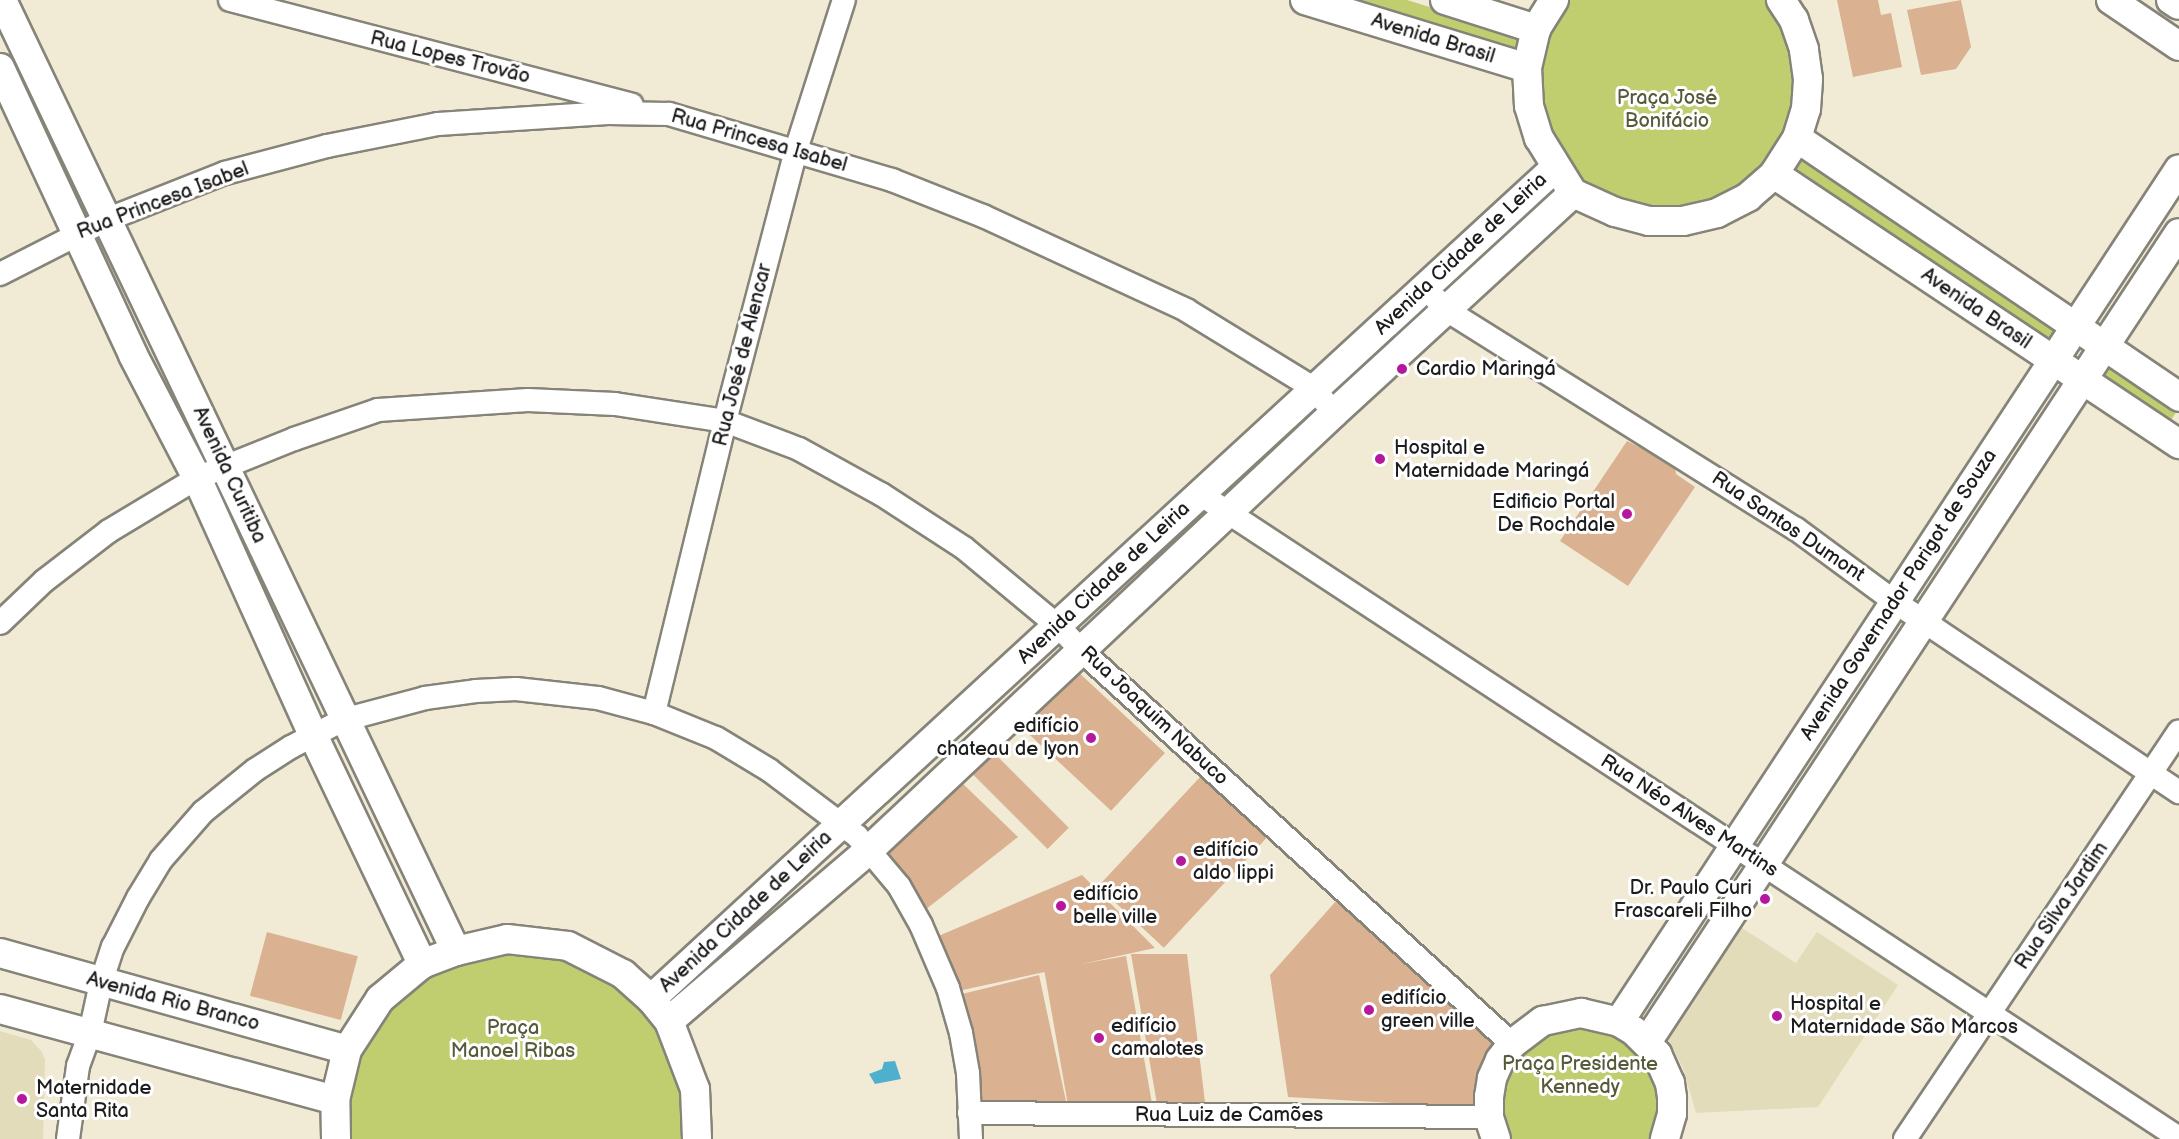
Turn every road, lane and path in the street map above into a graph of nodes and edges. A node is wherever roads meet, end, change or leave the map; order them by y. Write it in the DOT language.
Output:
graph roads {
  1 [pos="2,0"];
  2 [pos="230,0"];
  3 [pos="844,0"];
  4 [pos="1305,0"];
  5 [pos="1445,0"];
  6 [pos="1554,0"];
  7 [pos="1781,0"];
  8 [pos="2111,0"];
  9 [pos="2171,0"];
  10 [pos="266,5"];
  11 [pos="2179,5"];
  12 [pos="1536,29"];
  13 [pos="2179,46"];
  14 [pos="0,68"];
  15 [pos="1527,68"];
  16 [pos="669,114"];
  17 [pos="1797,138"];
  18 [pos="796,150"];
  19 [pos="1556,167"];
  20 [pos="2179,169"];
  21 [pos="1774,174"];
  22 [pos="1574,193"];
  23 [pos="106,220"];
  24 [pos="2179,233"];
  25 [pos="77,234"];
  26 [pos="0,274"];
  27 [pos="1425,287"];
  28 [pos="1448,311"];
  29 [pos="2075,328"];
  30 [pos="2105,347"];
  31 [pos="2053,360"];
  32 [pos="2084,380"];
  33 [pos="1315,388"];
  34 [pos="2179,397"];
  35 [pos="1334,413"];
  36 [pos="725,421"];
  37 [pos="2179,444"];
  38 [pos="225,465"];
  39 [pos="197,478"];
  40 [pos="1200,494"];
  41 [pos="1227,514"];
  42 [pos="1895,602"];
  43 [pos="1924,621"];
  44 [pos="0,623"];
  45 [pos="1058,626"];
  46 [pos="1083,652"];
  47 [pos="654,713"];
  48 [pos="343,720"];
  49 [pos="2179,732"];
  50 [pos="313,735"];
  51 [pos="2151,773"];
  52 [pos="2179,792"];
  53 [pos="842,824"];
  54 [pos="1735,846"];
  55 [pos="869,850"];
  56 [pos="1764,865"];
  57 [pos="456,951"];
  58 [pos="0,953"];
  59 [pos="422,964"];
  60 [pos="101,983"];
  61 [pos="0,1010"];
  62 [pos="660,1010"];
  63 [pos="1990,1013"];
  64 [pos="1619,1022"];
  65 [pos="90,1033"];
  66 [pos="1647,1042"];
  67 [pos="1512,1044"];
  68 [pos="347,1050"];
  69 [pos="335,1100"];
  70 [pos="969,1113"];
  71 [pos="1493,1128"];
  72 [pos="1672,1136"];
  73 [pos="2179,1138"];
  74 [pos="68,1139"];
  75 [pos="336,1139"];
  76 [pos="697,1139"];
  77 [pos="970,1139"];
  78 [pos="1905,1139"];
  1 -- 23 [label="main road, Avenida Curitiba"];
  2 -- 10 [label="street, Rua Lopes Trovão"];
  3 -- 18 [label="street, Rua José de Alencar"];
  4 -- 15 [label="main road, Avenida Brasil"];
  5 -- 12 [label="main road, Avenida Brasil"];
  6 -- 12 [label="main road"];
  7 -- 17 [label="main road"];
  8 -- 13 [label="main road"];
  9 -- 11 [label="main road"];
  10 -- 16 [label="street, Rua Lopes Trovão"];
  12 -- 15 [label="main road"];
  14 -- 25 [label="main road, Avenida Curitiba"];
  15 -- 19 [label="main road"];
  16 -- 18 [label="street, Rua Princesa Isabel"];
  16 -- 23 [label="street, Rua Princesa Isabel"];
  17 -- 21 [label="main road"];
  17 -- 29 [label="main road, Avenida Brasil"];
  18 -- 33 [label="street, Rua Princesa Isabel"];
  18 -- 36 [label="street, Rua José de Alencar"];
  19 -- 22 [label="main road"];
  19 -- 27 [label="main road, Avenida Cidade de Leiria"];
  20 -- 29 [label="main road, Avenida Governador Parigot de Souza"];
  21 -- 22 [label="main road"];
  21 -- 31 [label="main road, Avenida Brasil"];
  22 -- 28 [label="main road, Avenida Cidade de Leiria"];
  23 -- 25 [label="street, Rua Princesa Isabel"];
  23 -- 38 [label="main road, Avenida Curitiba"];
  24 -- 30 [label="main road, Avenida Governador Parigot de Souza"];
  25 -- 26 [label="street, Rua Princesa Isabel"];
  25 -- 39 [label="main road, Avenida Curitiba"];
  27 -- 28 [label="street, Rua Santos Dumont"];
  27 -- 33 [label="main road, Avenida Cidade de Leiria"];
  28 -- 35 [label="main road, Avenida Cidade de Leiria"];
  28 -- 42 [label="street, Rua Santos Dumont"];
  29 -- 30 [label="main road, Avenida Brasil"];
  29 -- 31 [label="main road, Avenida Governador Parigot de Souza"];
  30 -- 32 [label="main road, Avenida Governador Parigot de Souza"];
  30 -- 34 [label="main road, Avenida Brasil"];
  31 -- 32 [label="main road, Avenida Brasil"];
  31 -- 42 [label="main road, Avenida Governador Parigot de Souza"];
  32 -- 37 [label="main road, Avenida Brasil"];
  32 -- 43 [label="main road, Avenida Governador Parigot de Souza"];
  33 -- 35 [label="street"];
  33 -- 40 [label="main road, Avenida Cidade de Leiria"];
  35 -- 41 [label="main road, Avenida Cidade de Leiria"];
  36 -- 38 [label="street, Rua Joaquim Nabuco"];
  36 -- 45 [label="street, Rua Joaquim Nabuco"];
  36 -- 47 [label="street, Rua José de Alencar"];
  38 -- 39 [label="street, Rua Joaquim Nabuco"];
  38 -- 48 [label="main road, Avenida Curitiba"];
  39 -- 44 [label="street, Rua Joaquim Nabuco"];
  39 -- 50 [label="main road, Avenida Curitiba"];
  40 -- 41 [label="street, Rua Néo Alves Martins"];
  40 -- 45 [label="main road, Avenida Cidade de Leiria"];
  41 -- 46 [label="main road, Avenida Cidade de Leiria"];
  41 -- 54 [label="street, Rua Néo Alves Martins"];
  42 -- 43 [label="street, Rua Santos Dumont"];
  42 -- 54 [label="main road, Avenida Governador Parigot de Souza"];
  43 -- 51 [label="street, Rua Santos Dumont"];
  43 -- 56 [label="main road, Avenida Governador Parigot de Souza"];
  45 -- 46 [label="street, Rua Joaquim Nabuco"];
  45 -- 53 [label="main road, Avenida Cidade de Leiria"];
  46 -- 55 [label="main road, Avenida Cidade de Leiria"];
  46 -- 67 [label="street, Rua Joaquim Nabuco"];
  47 -- 48 [label="street"];
  47 -- 53 [label="street"];
  48 -- 50 [label="street"];
  48 -- 57 [label="main road, Avenida Curitiba"];
  49 -- 51 [label="street, Rua Silva Jardim"];
  50 -- 59 [label="main road, Avenida Curitiba"];
  50 -- 60 [label="street"];
  51 -- 52 [label="street, Rua Santos Dumont"];
  51 -- 63 [label="street, Rua Silva Jardim"];
  53 -- 55 [label="street"];
  53 -- 62 [label="main road, Avenida Cidade de Leiria"];
  54 -- 56 [label="street, Rua Néo Alves Martins"];
  54 -- 64 [label="main road, Avenida Governador Parigot de Souza"];
  55 -- 62 [label="main road, Avenida Cidade de Leiria"];
  55 -- 70 [label="street"];
  56 -- 63 [label="street, Rua Néo Alves Martins"];
  56 -- 66 [label="main road, Avenida Governador Parigot de Souza"];
  57 -- 59 [label="main road"];
  57 -- 62 [label="main road"];
  58 -- 60 [label="main road, Avenida Rio Branco"];
  59 -- 68 [label="main road"];
  60 -- 65 [label="street"];
  60 -- 68 [label="main road, Avenida Rio Branco"];
  61 -- 65 [label="main road"];
  62 -- 76 [label="main road"];
  63 -- 73 [label="street, Rua Néo Alves Martins"];
  63 -- 78 [label="street, Rua Silva Jardim"];
  64 -- 66 [label="main road"];
  64 -- 67 [label="main road"];
  65 -- 69 [label="main road"];
  65 -- 74 [label="street"];
  66 -- 72 [label="main road"];
  67 -- 71 [label="main road"];
  68 -- 69 [label="main road"];
  69 -- 75 [label="main road"];
  70 -- 71 [label="street, Rua Luiz de Camões"];
  70 -- 77 [label="street"];
}
